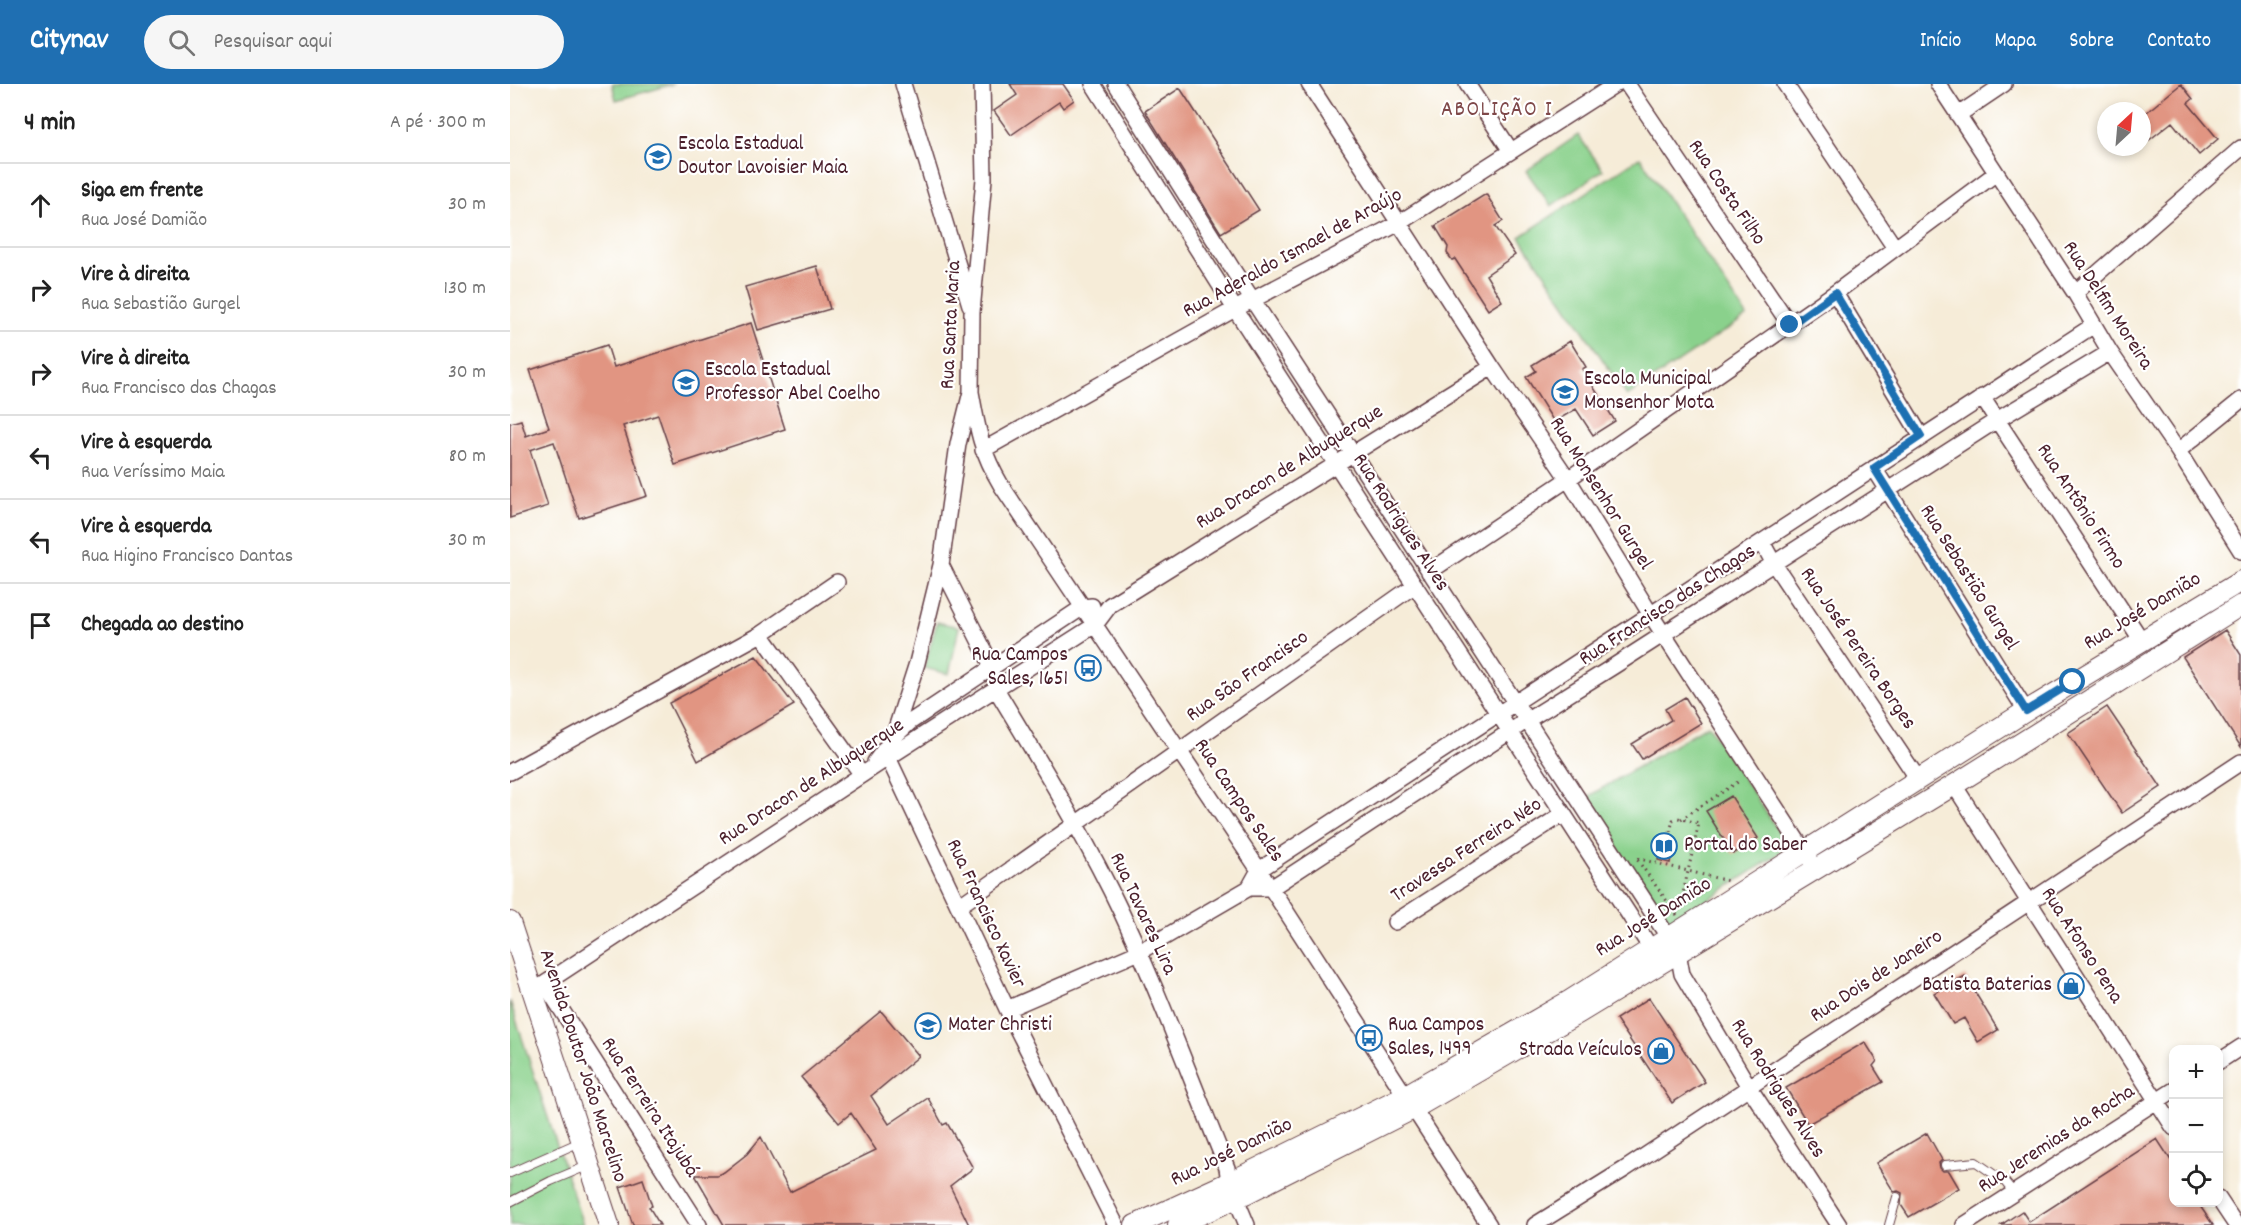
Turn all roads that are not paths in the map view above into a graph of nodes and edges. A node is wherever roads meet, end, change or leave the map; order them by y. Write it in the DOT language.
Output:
graph roads {
  1 [pos="903,84"];
  2 [pos="982,84"];
  3 [pos="1093,84"];
  4 [pos="1116,84"];
  5 [pos="1309,84"];
  6 [pos="1467,84"];
  7 [pos="1616,84"];
  8 [pos="1627,84"];
  9 [pos="1785,84"];
  10 [pos="1938,84"];
  11 [pos="2004,84"];
  12 [pos="1958,115"];
  13 [pos="2241,148"];
  14 [pos="1511,151"];
  15 [pos="1995,174"];
  16 [pos="1399,222"];
  17 [pos="1895,249"];
  18 [pos="1835,293"];
  19 [pos="2075,293"];
  20 [pos="1252,300"];
  21 [pos="1235,309"];
  22 [pos="972,312"];
  23 [pos="1790,325"];
  24 [pos="2094,325"];
  25 [pos="2110,352"];
  26 [pos="1492,367"];
  27 [pos="971,392"];
  28 [pos="1982,397"];
  29 [pos="2241,400"];
  30 [pos="1997,420"];
  31 [pos="1921,436"];
  32 [pos="983,450"];
  33 [pos="2178,451"];
  34 [pos="1352,453"];
  35 [pos="1336,463"];
  36 [pos="1874,468"];
  37 [pos="1568,479"];
  38 [pos="1888,490"];
  39 [pos="1762,542"];
  40 [pos="2241,551"];
  41 [pos="1774,564"];
  42 [pos="941,565"];
  43 [pos="1429,572"];
  44 [pos="2241,581"];
  45 [pos="837,582"];
  46 [pos="1415,585"];
  47 [pos="1110,605"];
  48 [pos="2240,606"];
  49 [pos="1083,607"];
  50 [pos="1651,615"];
  51 [pos="1095,624"];
  52 [pos="761,634"];
  53 [pos="1664,634"];
  54 [pos="2142,641"];
  55 [pos="993,668"];
  56 [pos="2073,682"];
  57 [pos="996,689"];
  58 [pos="2086,702"];
  59 [pos="1515,704"];
  60 [pos="2026,711"];
  61 [pos="1498,714"];
  62 [pos="1526,721"];
  63 [pos="1510,731"];
  64 [pos="888,748"];
  65 [pos="1179,751"];
  66 [pos="2241,762"];
  67 [pos="510,772"];
  68 [pos="866,772"];
  69 [pos="1918,779"];
  70 [pos="1954,785"];
  71 [pos="1563,814"];
  72 [pos="1076,824"];
  73 [pos="1804,851"];
  74 [pos="1815,868"];
  75 [pos="1259,870"];
  76 [pos="1249,888"];
  77 [pos="1271,888"];
  78 [pos="2028,903"];
  79 [pos="958,906"];
  80 [pos="510,922"];
  81 [pos="1395,922"];
  82 [pos="1673,945"];
  83 [pos="1139,952"];
  84 [pos="1656,955"];
  85 [pos="1682,974"];
  86 [pos="538,988"];
  87 [pos="1007,1009"];
  88 [pos="2241,1047"];
  89 [pos="2223,1059"];
  90 [pos="1749,1088"];
  91 [pos="2169,1093"];
  92 [pos="1411,1101"];
  93 [pos="2156,1101"];
  94 [pos="2169,1120"];
  95 [pos="581,1142"];
  96 [pos="1945,1165"];
  97 [pos="589,1166"];
  98 [pos="510,1173"];
  99 [pos="1235,1184"];
  100 [pos="2014,1193"];
  101 [pos="1897,1197"];
  102 [pos="510,1202"];
  103 [pos="2223,1206"];
  104 [pos="609,1225"];
  105 [pos="699,1225"];
  106 [pos="1116,1225"];
  107 [pos="1135,1225"];
  108 [pos="1178,1225"];
  109 [pos="1247,1225"];
  110 [pos="1258,1225"];
  111 [pos="1489,1225"];
  112 [pos="1534,1225"];
  113 [pos="1839,1225"];
  114 [pos="1889,1225"];
  115 [pos="1964,1225"];
  116 [pos="2236,1225"];
  1 -- 22 [label="street"];
  2 -- 22 [label="street, Rua Santa Maria"];
  3 -- 21 [label="street, Rua Rodrigues Alves"];
  4 -- 20 [label="street, Rua Rodrigues Alves"];
  5 -- 16 [label="street, Rua Monsenhor Gurgel"];
  6 -- 14 [label="street"];
  7 -- 14 [label="street, Rua Aderaldo Ismael de Araújo"];
  8 -- 23 [label="street, Rua Costa Filho"];
  9 -- 17 [label="street"];
  10 -- 12 [label="street, Rua Delfim Moreira"];
  11 -- 12 [label="street"];
  12 -- 15 [label="street, Rua Delfim Moreira"];
  13 -- 19 [label="street"];
  14 -- 16 [label="street, Rua Aderaldo Ismael de Araújo"];
  15 -- 17 [label="street"];
  15 -- 19 [label="street, Rua Delfim Moreira"];
  16 -- 20 [label="street, Rua Aderaldo Ismael de Araújo"];
  16 -- 26 [label="street, Rua Monsenhor Gurgel"];
  17 -- 18 [label="street"];
  18 -- 23 [label="street"];
  18 -- 31 [label="street"];
  19 -- 24 [label="street, Rua Delfim Moreira"];
  20 -- 21 [label="street, Rua Aderaldo Ismael de Araújo"];
  20 -- 34 [label="street, Rua Rodrigues Alves"];
  21 -- 32 [label="street, Rua Aderaldo Ismael de Araújo"];
  21 -- 35 [label="street, Rua Rodrigues Alves"];
  22 -- 27 [label="street, Rua Santa Maria"];
  23 -- 37 [label="street"];
  24 -- 25 [label="street, Rua Delfim Moreira"];
  24 -- 28 [label="street, Rua Francisco das Chagas"];
  25 -- 30 [label="street, Rua Francisco das Chagas"];
  25 -- 33 [label="street, Rua Delfim Moreira"];
  26 -- 34 [label="street, Rua Dracon de Albuquerque"];
  26 -- 37 [label="street, Rua Monsenhor Gurgel"];
  27 -- 32 [label="street, Rua Campos Sales"];
  27 -- 42 [label="street, Rua Santa Maria"];
  28 -- 30 [label="street, Rua Antônio Firmo"];
  28 -- 31 [label="street, Rua Francisco das Chagas"];
  29 -- 33 [label="street"];
  30 -- 38 [label="street, Rua Francisco das Chagas"];
  30 -- 54 [label="street, Rua Antônio Firmo"];
  31 -- 36 [label="street, Rua Francisco das Chagas"];
  32 -- 49 [label="street, Rua Campos Sales"];
  33 -- 40 [label="street, Rua Delfim Moreira"];
  34 -- 35 [label="street, Rua Dracon de Albuquerque"];
  34 -- 43 [label="street, Rua Rodrigues Alves"];
  35 -- 46 [label="street, Rua Rodrigues Alves"];
  35 -- 47 [label="street, Rua Dracon de Albuquerque"];
  36 -- 38 [label="street, Rua Sebastião Gurgel"];
  36 -- 39 [label="street, Rua Francisco das Chagas"];
  37 -- 43 [label="street"];
  37 -- 50 [label="street, Rua Monsenhor Gurgel"];
  38 -- 41 [label="street, Rua Francisco das Chagas"];
  38 -- 60 [label="street, Rua Sebastião Gurgel"];
  39 -- 41 [label="street, Rua José Pereira Borges"];
  39 -- 50 [label="street, Rua Francisco das Chagas"];
  41 -- 53 [label="street, Rua Francisco das Chagas"];
  41 -- 69 [label="street, Rua José Pereira Borges"];
  42 -- 55 [label="street"];
  42 -- 64 [label="street, Rua Santa Maria"];
  43 -- 59 [label="street, Rua Rodrigues Alves"];
  44 -- 54 [label="street, Rua José Damião"];
  45 -- 52 [label="street"];
  46 -- 61 [label="street, Rua Rodrigues Alves"];
  46 -- 65 [label="street, Rua São Francisco"];
  47 -- 49 [label="street, Rua Dracon de Albuquerque"];
  47 -- 51 [label="street, Rua Dracon de Albuquerque"];
  48 -- 58 [label="street, Rua José Damião"];
  49 -- 51 [label="street, Rua Campos Sales"];
  49 -- 55 [label="street, Rua Dracon de Albuquerque"];
  50 -- 53 [label="street, Rua Monsenhor Gurgel"];
  50 -- 59 [label="street, Rua Francisco das Chagas"];
  51 -- 57 [label="street, Rua Dracon de Albuquerque"];
  51 -- 65 [label="street, Rua Campos Sales"];
  52 -- 67 [label="street"];
  52 -- 68 [label="street"];
  53 -- 62 [label="street, Rua Francisco das Chagas"];
  53 -- 73 [label="street, Rua Monsenhor Gurgel"];
  54 -- 56 [label="street, Rua José Damião"];
  55 -- 64 [label="street, Rua Dracon de Albuquerque"];
  56 -- 58 [label="street"];
  56 -- 60 [label="street, Rua José Damião"];
  57 -- 64 [label="street, Rua Dracon de Albuquerque"];
  57 -- 72 [label="street, Rua Tavares Lira"];
  58 -- 70 [label="street, Rua José Damião"];
  59 -- 61 [label="street, Rua Francisco das Chagas"];
  59 -- 62 [label="street, Rua Rodrigues Alves"];
  60 -- 69 [label="street, Rua José Damião"];
  61 -- 63 [label="street, Rua Rodrigues Alves"];
  61 -- 75 [label="street, Rua Francisco das Chagas"];
  62 -- 63 [label="street, Rua Francisco das Chagas"];
  62 -- 82 [label="street, Rua Rodrigues Alves"];
  63 -- 71 [label="street, Rua Rodrigues Alves"];
  63 -- 77 [label="street, Rua Francisco das Chagas"];
  64 -- 68 [label="street, Rua Santa Maria"];
  64 -- 79 [label="street, Rua Francisco Xavier"];
  65 -- 72 [label="street, Rua São Francisco"];
  65 -- 75 [label="street, Rua Campos Sales"];
  66 -- 78 [label="street, Rua Dois de Janeiro"];
  68 -- 86 [label="street, Rua Dracon de Albuquerque"];
  69 -- 73 [label="street, Rua José Damião"];
  70 -- 74 [label="street, Rua José Damião"];
  70 -- 78 [label="street, Rua Afonso Pena"];
  71 -- 81 [label="street, Travessa Ferreira Néo"];
  71 -- 84 [label="street, Rua Rodrigues Alves"];
  72 -- 79 [label="street, Rua São Francisco"];
  72 -- 83 [label="street, Rua Tavares Lira"];
  73 -- 74 [label="street, Rua Monsenhor Gurgel"];
  73 -- 82 [label="street, Rua José Damião"];
  74 -- 82 [label="street, Rua José Damião"];
  75 -- 76 [label="street, Rua Francisco das Chagas"];
  75 -- 77 [label="street, Rua Campos Sales"];
  76 -- 77 [label="street"];
  76 -- 83 [label="street"];
  77 -- 92 [label="street, Rua Campos Sales"];
  78 -- 90 [label="street, Rua Dois de Janeiro"];
  78 -- 93 [label="street, Rua Afonso Pena"];
  79 -- 87 [label="street, Rua Francisco Xavier"];
  80 -- 86 [label="street, Avenida Doutor João Marcelino"];
  82 -- 84 [label="street, Rua José Damião"];
  82 -- 85 [label="street, Rua Rodrigues Alves"];
  83 -- 87 [label="street"];
  83 -- 99 [label="street, Rua Tavares Lira"];
  84 -- 85 [label="street, Rua Rodrigues Alves"];
  84 -- 92 [label="street, Rua José Damião"];
  85 -- 90 [label="street, Rua Rodrigues Alves"];
  86 -- 95 [label="street, Avenida Doutor João Marcelino"];
  86 -- 105 [label="street, Rua Ferreira Itajubá"];
  87 -- 106 [label="street, Rua Francisco Xavier"];
  88 -- 89 [label="street"];
  90 -- 112 [label="street, Rua Dois de Janeiro"];
  90 -- 113 [label="street, Rua Rodrigues Alves"];
  91 -- 93 [label="street, Rua Jeremias da Rocha"];
  92 -- 99 [label="street, Rua José Damião"];
  92 -- 111 [label="street, Rua Campos Sales"];
  93 -- 94 [label="street, Rua Afonso Pena"];
  93 -- 100 [label="street, Rua Jeremias da Rocha"];
  95 -- 97 [label="street, Avenida Doutor João Marcelino"];
  95 -- 98 [label="lane"];
  96 -- 100 [label="lane"];
  97 -- 102 [label="lane"];
  97 -- 104 [label="street, Avenida Doutor João Marcelino"];
  99 -- 107 [label="street, Rua José Damião"];
  99 -- 108 [label="street, Rua José Damião"];
  99 -- 109 [label="street"];
  99 -- 110 [label="street"];
  100 -- 115 [label="street, Rua Jeremias da Rocha"];
  101 -- 114 [label="lane"];
  103 -- 116 [label="street"];
}
